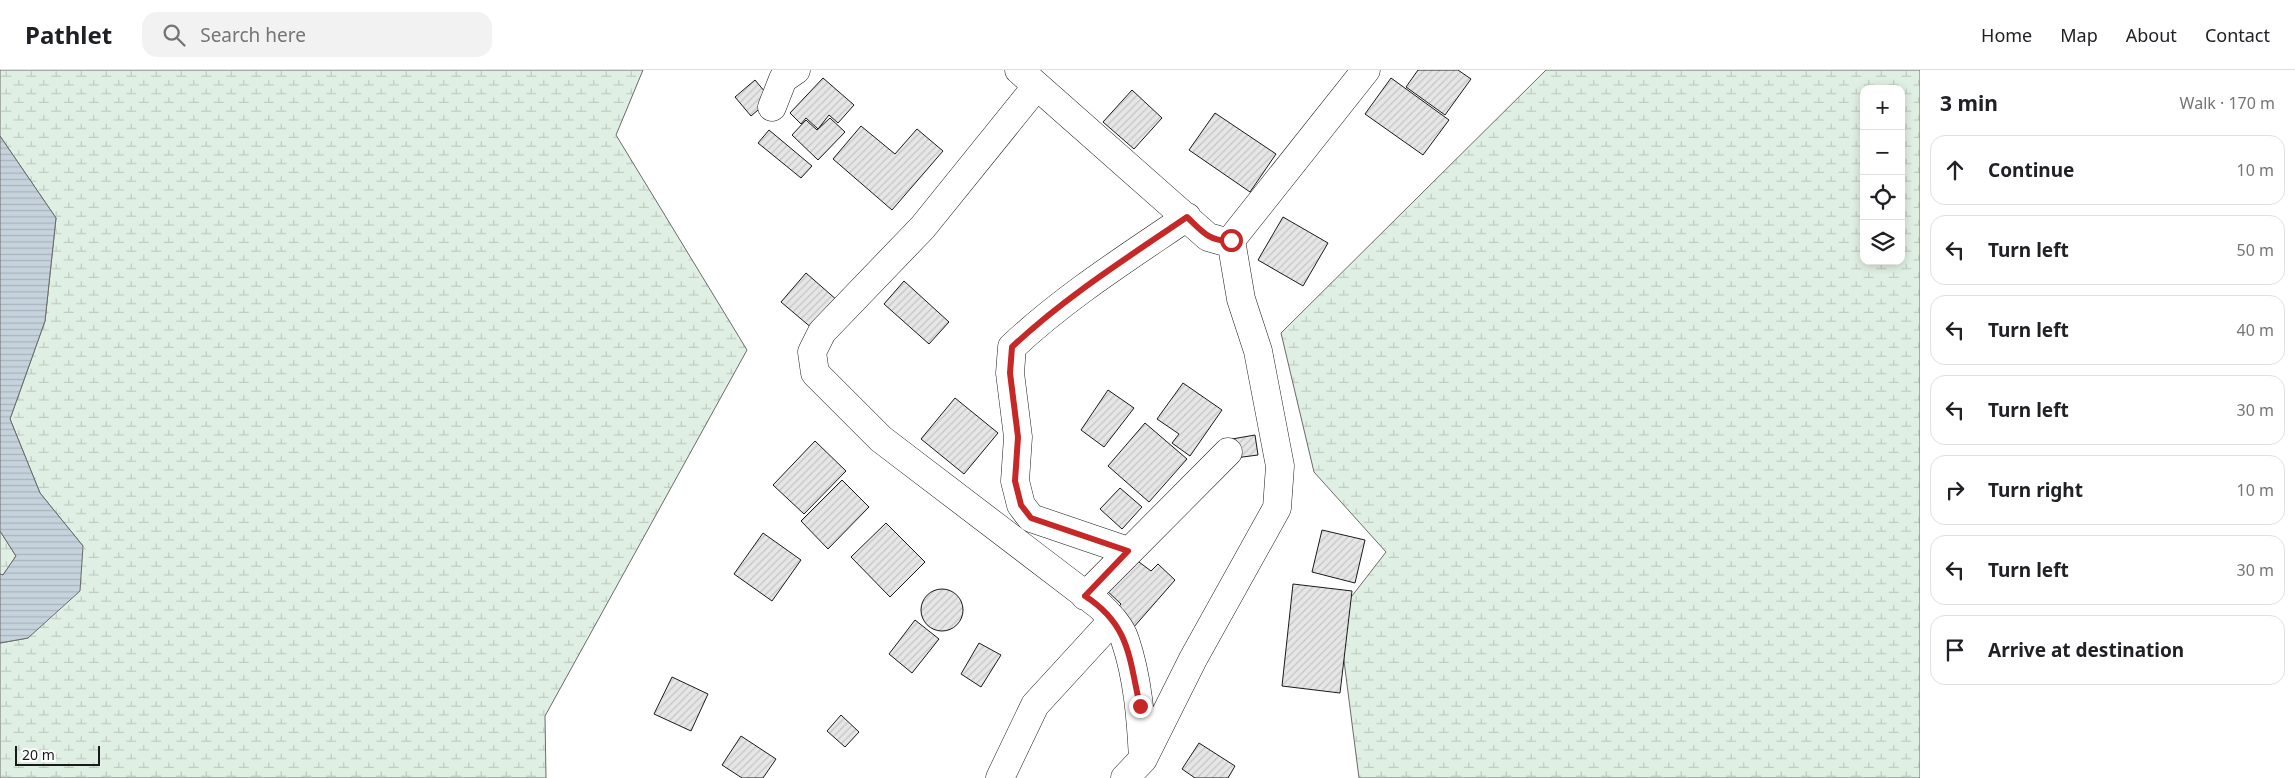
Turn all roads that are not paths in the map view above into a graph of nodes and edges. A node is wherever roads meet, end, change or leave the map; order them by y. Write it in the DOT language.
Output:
graph roads {
  1 [pos="796,70"];
  2 [pos="1366,70"];
  3 [pos="1027,78"];
  4 [pos="772,107"];
  5 [pos="1187,217"];
  6 [pos="1231,240"];
  7 [pos="1228,452"];
  8 [pos="1128,551"];
  9 [pos="1085,596"];
  10 [pos="1114,620"];
  11 [pos="1134,769"];
  12 [pos="1000,778"];
  1 -- 4 [label="street"];
  2 -- 6 [label="street"];
  3 -- 5 [label="street"];
  3 -- 9 [label="street"];
  5 -- 6 [label="street"];
  5 -- 8 [label="street"];
  6 -- 11 [label="street"];
  7 -- 8 [label="street"];
  8 -- 9 [label="street"];
  9 -- 10 [label="street"];
  10 -- 11 [label="street"];
  10 -- 12 [label="street"];
}
